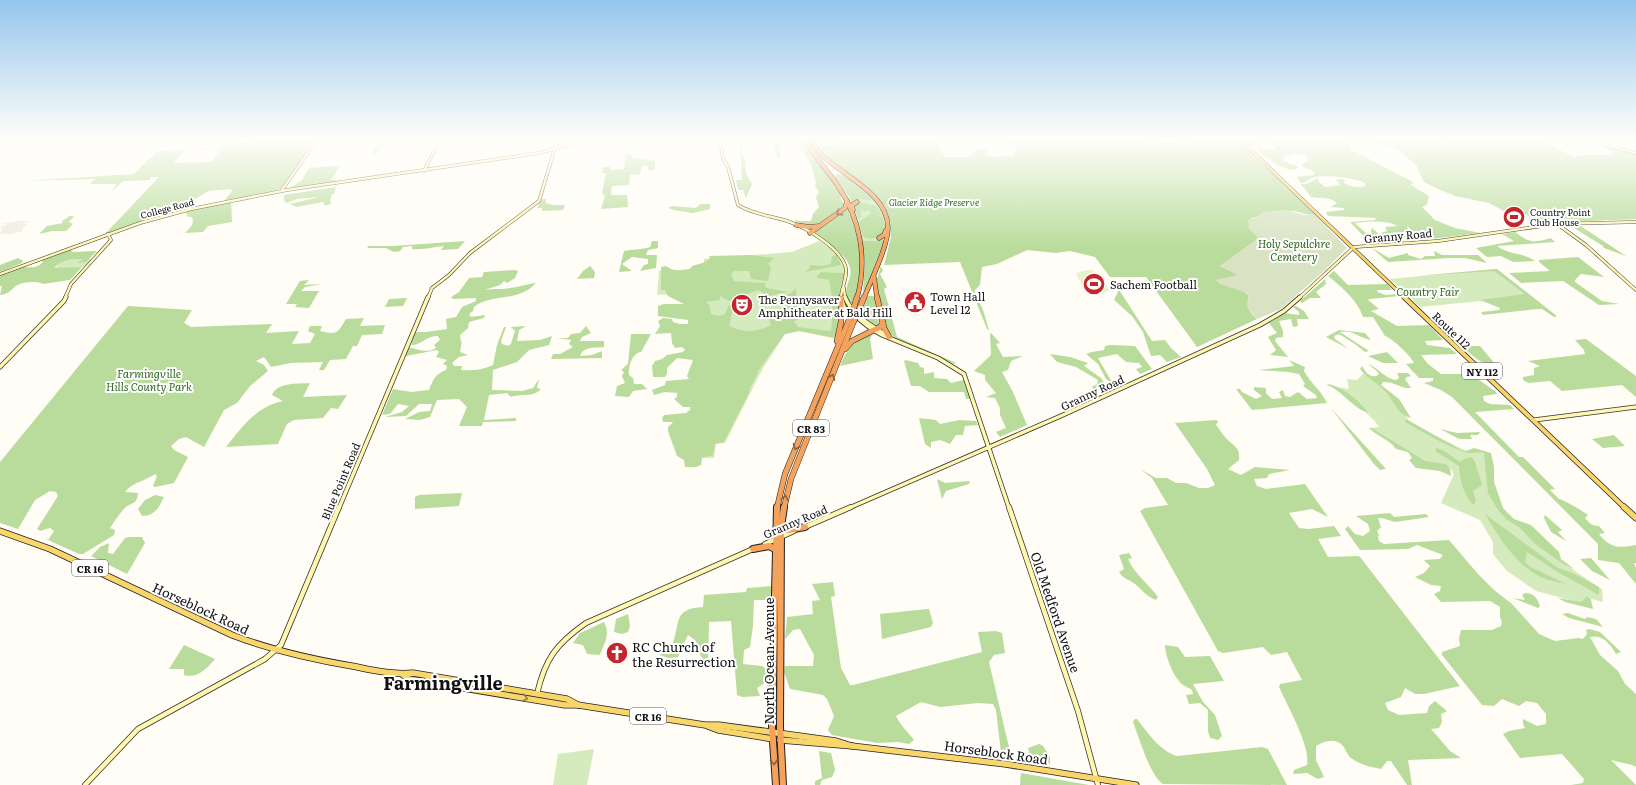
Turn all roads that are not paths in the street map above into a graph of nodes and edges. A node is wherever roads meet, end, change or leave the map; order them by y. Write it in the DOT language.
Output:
graph roads {
  1 [pos="293,175"];
  2 [pos="397,175"];
  3 [pos="547,175"];
  4 [pos="730,175"];
  5 [pos="830,175"];
  6 [pos="835,175"];
  7 [pos="844,175"];
  8 [pos="846,175"];
  9 [pos="1277,175"];
  10 [pos="856,182"];
  11 [pos="838,185"];
  12 [pos="282,190"];
  13 [pos="846,198"];
  14 [pos="857,202"];
  15 [pos="873,203"];
  16 [pos="884,212"];
  17 [pos="854,214"];
  18 [pos="1636,222"];
  19 [pos="824,224"];
  20 [pos="888,224"];
  21 [pos="1556,224"];
  22 [pos="796,225"];
  23 [pos="857,227"];
  24 [pos="108,234"];
  25 [pos="810,234"];
  26 [pos="879,238"];
  27 [pos="865,239"];
  28 [pos="1354,247"];
  29 [pos="878,264"];
  30 [pos="0,274"];
  31 [pos="844,284"];
  32 [pos="1636,289"];
  33 [pos="841,298"];
  34 [pos="844,307"];
  35 [pos="851,322"];
  36 [pos="883,323"];
  37 [pos="875,329"];
  38 [pos="889,337"];
  39 [pos="838,362"];
  40 [pos="0,367"];
  41 [pos="827,373"];
  42 [pos="1636,407"];
  43 [pos="1534,420"];
  44 [pos="989,446"];
  45 [pos="1636,518"];
  46 [pos="782,527"];
  47 [pos="805,527"];
  48 [pos="0,531"];
  49 [pos="778,538"];
  50 [pos="753,549"];
  51 [pos="775,549"];
  52 [pos="277,650"];
  53 [pos="402,675"];
  54 [pos="537,694"];
  55 [pos="578,705"];
  56 [pos="776,736"];
  57 [pos="1098,782"];
  58 [pos="85,785"];
  59 [pos="776,785"];
  60 [pos="783,785"];
  61 [pos="1136,785"];
  1 -- 12 [label="street"];
  2 -- 12 [label="street, College Road"];
  3 -- 52 [label="street, Blue Point Road"];
  4 -- 22 [label="street"];
  5 -- 11 [label="highway, CR 83"];
  6 -- 11 [label="highway"];
  7 -- 10 [label="highway"];
  8 -- 10 [label="highway, CR 83"];
  9 -- 28 [label="main road, Route 112 / NY 112"];
  10 -- 16 [label="highway, CR 83"];
  11 -- 13 [label="highway, CR 83"];
  12 -- 24 [label="street, College Road"];
  13 -- 17 [label="highway, CR 83"];
  13 -- 19 [label="highway, one-way"];
  14 -- 17 [label="highway"];
  15 -- 16 [label="highway"];
  16 -- 20 [label="highway, CR 83"];
  17 -- 23 [label="highway, CR 83"];
  18 -- 21 [label="street, Granny Road"];
  19 -- 22 [label="highway"];
  19 -- 25 [label="highway"];
  20 -- 26 [label="highway"];
  20 -- 29 [label="highway, CR 83"];
  21 -- 28 [label="street, Granny Road"];
  21 -- 32 [label="street"];
  22 -- 25 [label="street"];
  23 -- 27 [label="highway"];
  23 -- 35 [label="highway, CR 83, bridge"];
  24 -- 30 [label="street, College Road"];
  24 -- 40 [label="street"];
  25 -- 31 [label="street"];
  28 -- 43 [label="main road, Route 112 / NY 112"];
  28 -- 44 [label="street, Granny Road"];
  29 -- 35 [label="highway, CR 83, bridge"];
  29 -- 36 [label="highway"];
  31 -- 33 [label="street"];
  31 -- 34 [label="street"];
  33 -- 34 [label="highway"];
  34 -- 37 [label="street, Old Medford Avenue"];
  34 -- 41 [label="highway"];
  35 -- 39 [label="highway, CR 83"];
  35 -- 41 [label="highway, CR 83"];
  36 -- 37 [label="highway"];
  36 -- 38 [label="highway"];
  37 -- 38 [label="street, Old Medford Avenue"];
  37 -- 39 [label="highway"];
  38 -- 44 [label="street, Old Medford Avenue"];
  46 -- 39 [label="highway, CR 83, one-way"];
  41 -- 49 [label="highway, CR 83, one-way"];
  42 -- 43 [label="street"];
  43 -- 45 [label="main road, Route 112 / NY 112"];
  44 -- 47 [label="street, Granny Road"];
  44 -- 57 [label="street, Old Medford Avenue"];
  46 -- 47 [label="highway"];
  46 -- 49 [label="highway, CR 83"];
  47 -- 49 [label="street, Granny Road"];
  48 -- 52 [label="main road, Horseblock Road / CR 16"];
  49 -- 50 [label="street, Granny Road"];
  49 -- 51 [label="highway, North Ocean Avenue / CR 83"];
  49 -- 56 [label="highway, North Ocean Avenue / CR 83"];
  50 -- 51 [label="highway"];
  50 -- 54 [label="street, Granny Road"];
  51 -- 56 [label="highway, North Ocean Avenue / CR 83"];
  52 -- 53 [label="main road, Horseblock Road / CR 16"];
  52 -- 58 [label="street, Blue Point Road"];
  53 -- 54 [label="main road, Horseblock Road / CR 16"];
  53 -- 55 [label="main road, Horseblock Road / CR 16, one-way"];
  54 -- 55 [label="main road, Horseblock Road / CR 16"];
  55 -- 56 [label="main road, Horseblock Road / CR 16"];
  56 -- 57 [label="main road, Horseblock Road / CR 16"];
  56 -- 59 [label="highway, North Ocean Avenue / CR 83, one-way"];
  56 -- 60 [label="highway, North Ocean Avenue / CR 83"];
  57 -- 61 [label="main road, Horseblock Road / CR 16"];
}
